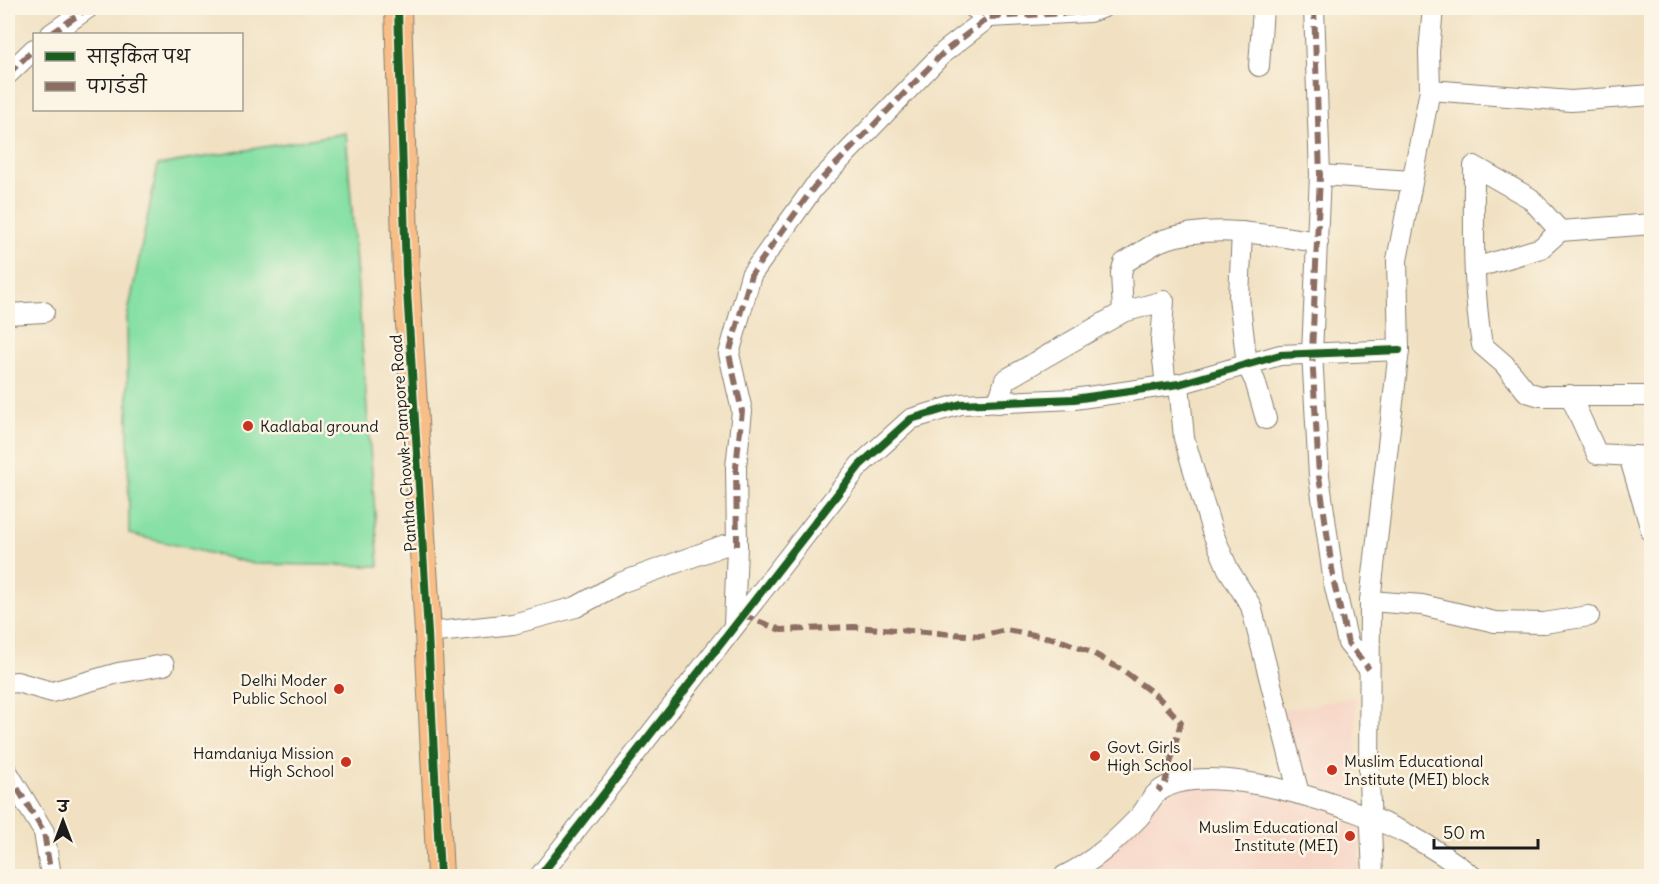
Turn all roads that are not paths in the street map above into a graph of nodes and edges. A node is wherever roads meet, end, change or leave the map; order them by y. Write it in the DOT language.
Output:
graph roads {
  1 [pos="88,8"];
  2 [pos="400,8"];
  3 [pos="1263,8"];
  4 [pos="1314,8"];
  5 [pos="1433,8"];
  6 [pos="1093,9"];
  7 [pos="984,11"];
  8 [pos="52,33"];
  9 [pos="33,50"];
  10 [pos="1259,66"];
  11 [pos="8,74"];
  12 [pos="1430,90"];
  13 [pos="1652,95"];
  14 [pos="1320,175"];
  15 [pos="1412,181"];
  16 [pos="1652,224"];
  17 [pos="1560,231"];
  18 [pos="1242,232"];
  19 [pos="1318,242"];
  20 [pos="1475,268"];
  21 [pos="44,312"];
  22 [pos="1123,312"];
  23 [pos="8,314"];
  24 [pos="1399,350"];
  25 [pos="1312,353"];
  26 [pos="1247,365"];
  27 [pos="1173,385"];
  28 [pos="1570,395"];
  29 [pos="1652,396"];
  30 [pos="998,403"];
  31 [pos="1266,419"];
  32 [pos="1629,456"];
  33 [pos="1652,457"];
  34 [pos="1650,525"];
  35 [pos="737,546"];
  36 [pos="1370,601"];
  37 [pos="1588,616"];
  38 [pos="734,626"];
  39 [pos="428,633"];
  40 [pos="164,665"];
  41 [pos="1369,669"];
  42 [pos="8,683"];
  43 [pos="8,773"];
  44 [pos="1299,794"];
  45 [pos="1370,817"];
  46 [pos="1093,871"];
  47 [pos="51,876"];
  48 [pos="440,876"];
  49 [pos="540,876"];
  50 [pos="1064,876"];
  51 [pos="1373,876"];
  52 [pos="1472,876"];
  1 -- 8 [label="street"];
  2 -- 39 [label="main road, Pantha Chowk-Pampore Road"];
  3 -- 10 [label="street"];
  4 -- 14 [label="street"];
  5 -- 12 [label="street"];
  6 -- 7 [label="street"];
  7 -- 35 [label="street"];
  9 -- 11 [label="street"];
  12 -- 13 [label="street"];
  12 -- 15 [label="street"];
  14 -- 15 [label="street"];
  14 -- 19 [label="street"];
  15 -- 24 [label="street"];
  16 -- 17 [label="street"];
  17 -- 20 [label="street"];
  17 -- 20 [label="street"];
  18 -- 19 [label="street"];
  18 -- 22 [label="street"];
  18 -- 26 [label="street"];
  19 -- 25 [label="street"];
  20 -- 28 [label="street"];
  21 -- 23 [label="street"];
  22 -- 27 [label="street"];
  22 -- 30 [label="street"];
  24 -- 25 [label="street"];
  24 -- 36 [label="street"];
  25 -- 26 [label="street"];
  25 -- 41 [label="street"];
  26 -- 27 [label="street"];
  26 -- 31 [label="street"];
  27 -- 30 [label="street"];
  27 -- 44 [label="street"];
  28 -- 29 [label="street"];
  28 -- 32 [label="street"];
  30 -- 38 [label="street"];
  32 -- 33 [label="street"];
  32 -- 34 [label="street"];
  35 -- 38 [label="street"];
  35 -- 39 [label="street"];
  36 -- 37 [label="street"];
  36 -- 41 [label="street"];
  38 -- 49 [label="street"];
  39 -- 48 [label="main road, Pantha Chowk-Pampore Road"];
  40 -- 42 [label="street"];
  41 -- 45 [label="street"];
  43 -- 47 [label="street"];
  44 -- 45 [label="street"];
  44 -- 46 [label="street"];
  45 -- 51 [label="street"];
  45 -- 52 [label="street"];
  46 -- 50 [label="street"];
}
